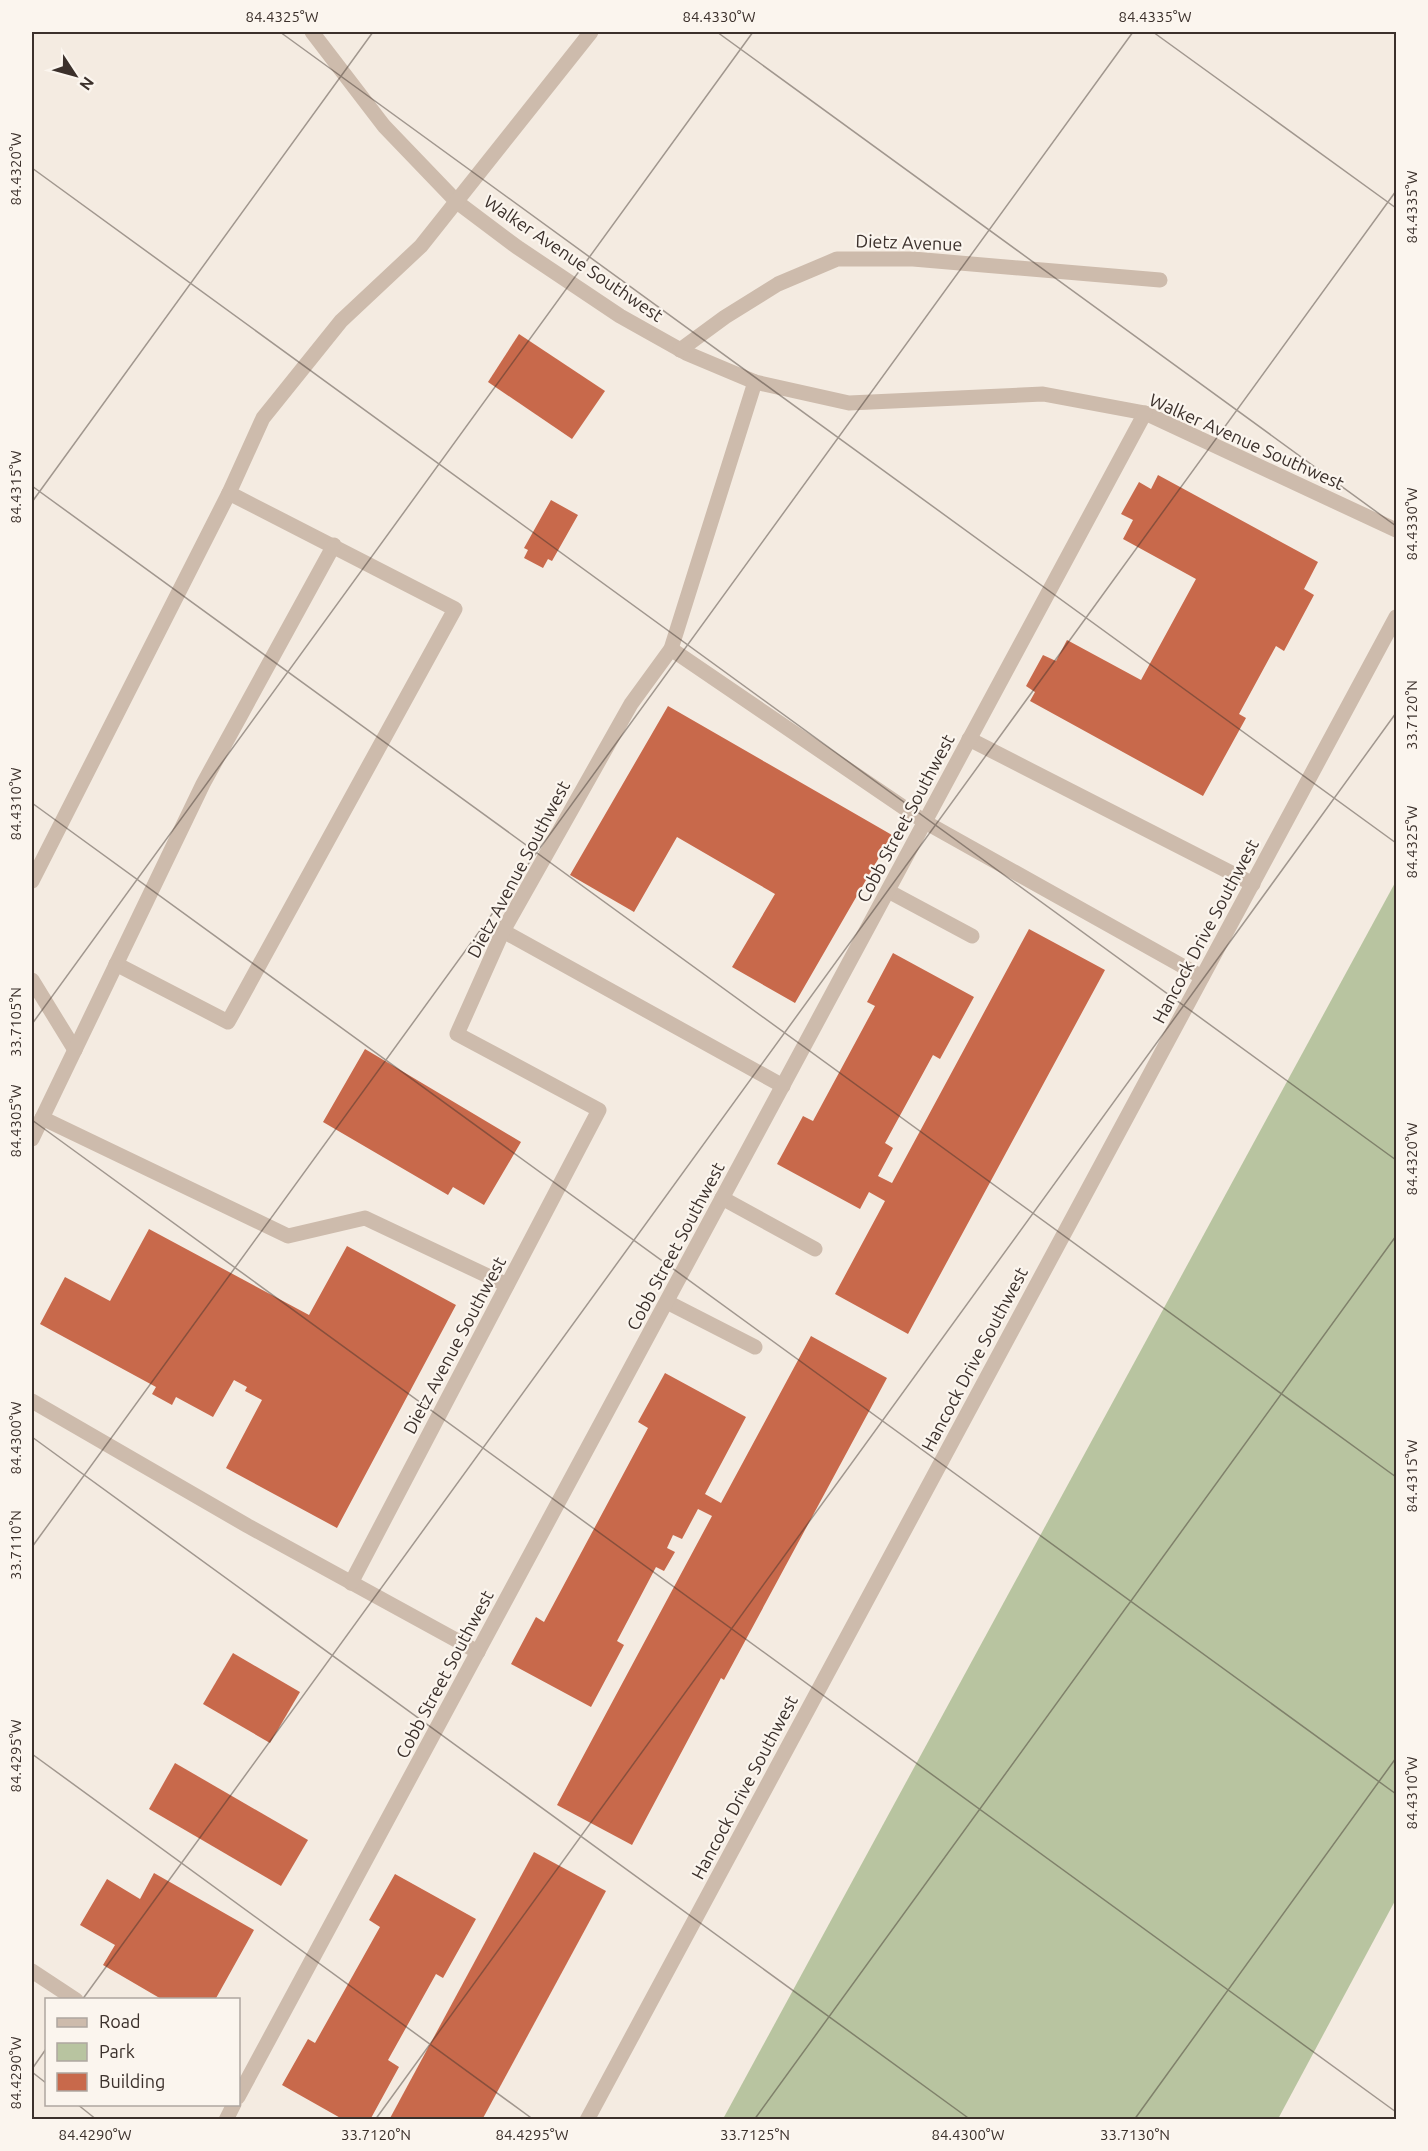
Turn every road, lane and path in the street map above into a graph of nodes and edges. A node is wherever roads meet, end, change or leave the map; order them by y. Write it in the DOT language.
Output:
graph roads {
  1 [pos="312,32"];
  2 [pos="591,32"];
  3 [pos="457,202"];
  4 [pos="1160,280"];
  5 [pos="680,350"];
  6 [pos="755,382"];
  7 [pos="1145,413"];
  8 [pos="230,493"];
  9 [pos="1396,530"];
  10 [pos="333,545"];
  11 [pos="1396,617"];
  12 [pos="671,649"];
  13 [pos="969,739"];
  14 [pos="925,822"];
  15 [pos="32,881"];
  16 [pos="1253,884"];
  17 [pos="888,891"];
  18 [pos="503,931"];
  19 [pos="972,936"];
  20 [pos="116,964"];
  21 [pos="1202,977"];
  22 [pos="32,980"];
  23 [pos="75,1050"];
  24 [pos="783,1086"];
  25 [pos="42,1118"];
  26 [pos="32,1139"];
  27 [pos="722,1198"];
  28 [pos="815,1249"];
  29 [pos="507,1285"];
  30 [pos="667,1302"];
  31 [pos="755,1347"];
  32 [pos="32,1401"];
  33 [pos="351,1583"];
  34 [pos="478,1652"];
  35 [pos="32,1971"];
  36 [pos="73,1998"];
  37 [pos="240,2093"];
  38 [pos="233,2106"];
  39 [pos="226,2120"];
  40 [pos="586,2120"];
  1 -- 3 [label="street, Walker Avenue Southwest"];
  2 -- 3 [label="street"];
  3 -- 5 [label="street, Walker Avenue Southwest"];
  3 -- 8 [label="street"];
  4 -- 5 [label="street, Dietz Avenue"];
  5 -- 6 [label="street, Walker Avenue Southwest"];
  6 -- 7 [label="street, Walker Avenue Southwest"];
  6 -- 12 [label="street, Dietz Avenue Southwest"];
  7 -- 9 [label="street, Walker Avenue Southwest"];
  7 -- 13 [label="street, Cobb Street Southwest"];
  8 -- 10 [label="street"];
  8 -- 15 [label="street"];
  10 -- 20 [label="street"];
  10 -- 20 [label="street"];
  11 -- 16 [label="street, Hancock Drive Southwest"];
  12 -- 14 [label="street"];
  12 -- 18 [label="street, Dietz Avenue Southwest"];
  13 -- 14 [label="street, Cobb Street Southwest"];
  13 -- 16 [label="street"];
  14 -- 17 [label="street, Cobb Street Southwest"];
  14 -- 21 [label="street"];
  16 -- 21 [label="street, Hancock Drive Southwest"];
  17 -- 19 [label="street"];
  17 -- 24 [label="street, Cobb Street Southwest"];
  18 -- 24 [label="street"];
  18 -- 29 [label="street, Dietz Avenue Southwest"];
  20 -- 23 [label="street"];
  21 -- 40 [label="street, Hancock Drive Southwest"];
  22 -- 23 [label="street"];
  23 -- 25 [label="street"];
  24 -- 27 [label="street, Cobb Street Southwest"];
  25 -- 26 [label="street"];
  25 -- 29 [label="street"];
  27 -- 28 [label="street"];
  27 -- 30 [label="street, Cobb Street Southwest"];
  29 -- 33 [label="street, Dietz Avenue Southwest"];
  30 -- 31 [label="street"];
  30 -- 34 [label="street, Cobb Street Southwest"];
  32 -- 33 [label="street"];
  33 -- 34 [label="street"];
  34 -- 37 [label="street, Cobb Street Southwest"];
  35 -- 36 [label="street"];
  38 -- 39 [label="street"];
}
